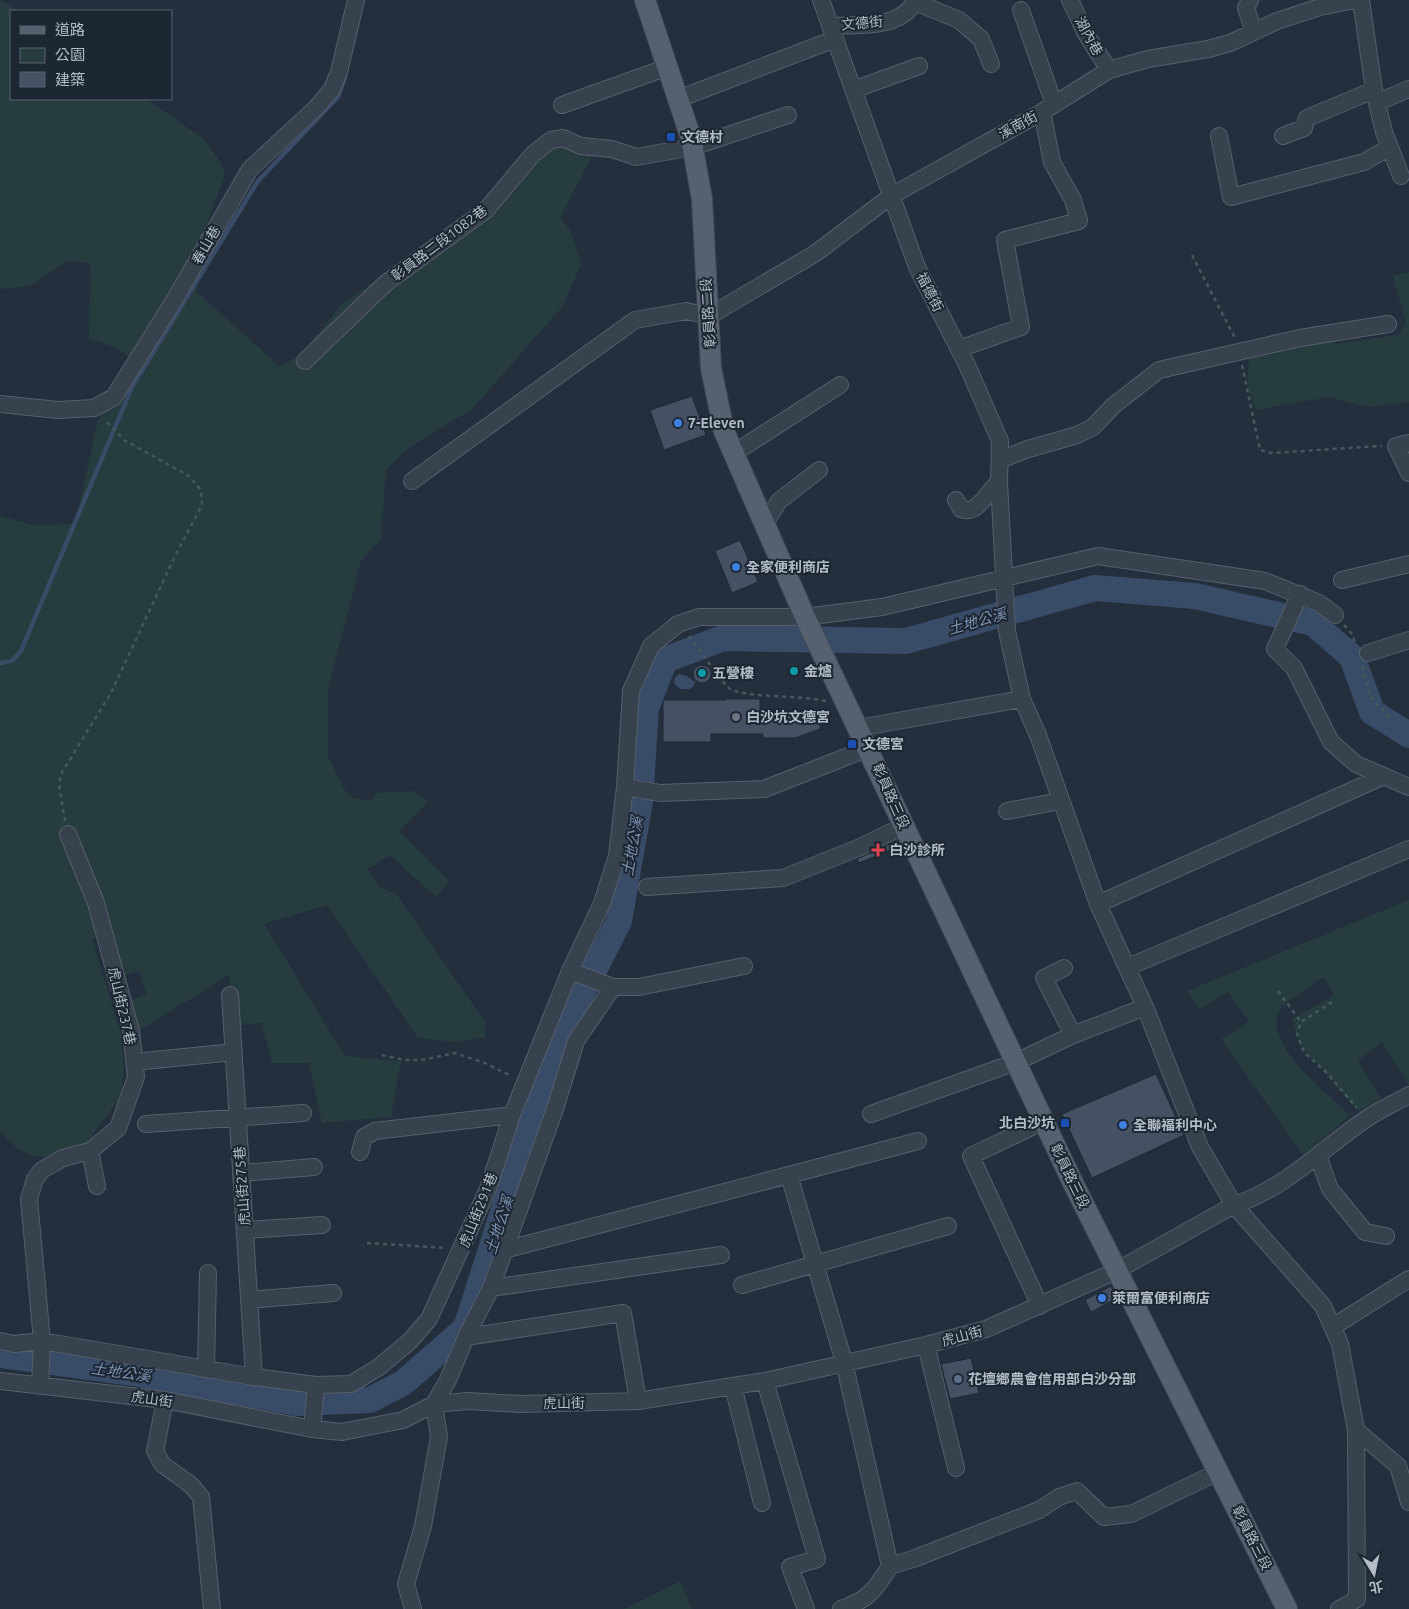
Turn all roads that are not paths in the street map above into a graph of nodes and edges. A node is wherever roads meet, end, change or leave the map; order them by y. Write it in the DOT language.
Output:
graph roads {
  1 [pos="356,0"];
  2 [pos="645,0"];
  3 [pos="1070,0"];
  4 [pos="1250,0"];
  5 [pos="1355,0"];
  6 [pos="1361,0"];
  7 [pos="823,1"];
  8 [pos="916,1"];
  9 [pos="1022,10"];
  10 [pos="1254,32"];
  11 [pos="833,33"];
  12 [pos="991,64"];
  13 [pos="919,66"];
  14 [pos="668,67"];
  15 [pos="1108,70"];
  16 [pos="1409,89"];
  17 [pos="854,90"];
  18 [pos="1376,96"];
  19 [pos="678,99"];
  20 [pos="562,105"];
  21 [pos="1048,108"];
  22 [pos="788,115"];
  23 [pos="1219,136"];
  24 [pos="1283,136"];
  25 [pos="693,147"];
  26 [pos="1390,147"];
  27 [pos="1401,176"];
  28 [pos="891,196"];
  29 [pos="709,316"];
  30 [pos="1388,324"];
  31 [pos="959,349"];
  32 [pos="306,361"];
  33 [pos="840,385"];
  34 [pos="0,404"];
  35 [pos="1403,444"];
  36 [pos="734,453"];
  37 [pos="1000,460"];
  38 [pos="819,470"];
  39 [pos="1409,472"];
  40 [pos="412,481"];
  41 [pos="999,482"];
  42 [pos="956,500"];
  43 [pos="764,525"];
  44 [pos="1409,564"];
  45 [pos="1342,580"];
  46 [pos="1005,582"];
  47 [pos="1298,598"];
  48 [pos="1335,615"];
  49 [pos="808,623"];
  50 [pos="1409,640"];
  51 [pos="1368,653"];
  52 [pos="837,684"];
  53 [pos="1022,698"];
  54 [pos="858,728"];
  55 [pos="869,748"];
  56 [pos="1384,776"];
  57 [pos="1409,787"];
  58 [pos="629,788"];
  59 [pos="1060,801"];
  60 [pos="1007,811"];
  61 [pos="904,826"];
  62 [pos="68,834"];
  63 [pos="1409,849"];
  64 [pos="647,887"];
  65 [pos="1098,904"];
  66 [pos="744,966"];
  67 [pos="1064,968"];
  68 [pos="1128,968"];
  69 [pos="574,973"];
  70 [pos="608,986"];
  71 [pos="230,995"];
  72 [pos="1145,1007"];
  73 [pos="1073,1036"];
  74 [pos="234,1052"];
  75 [pos="144,1061"];
  76 [pos="1016,1062"];
  77 [pos="1409,1094"];
  78 [pos="303,1113"];
  79 [pos="870,1114"];
  80 [pos="512,1115"];
  81 [pos="238,1117"];
  82 [pos="1044,1121"];
  83 [pos="146,1124"];
  84 [pos="918,1141"];
  85 [pos="90,1151"];
  86 [pos="360,1152"];
  87 [pos="1318,1156"];
  88 [pos="314,1167"];
  89 [pos="241,1173"];
  90 [pos="789,1175"];
  91 [pos="97,1186"];
  92 [pos="1234,1205"];
  93 [pos="322,1225"];
  94 [pos="948,1226"];
  95 [pos="245,1230"];
  96 [pos="1386,1236"];
  97 [pos="504,1250"];
  98 [pos="721,1255"];
  99 [pos="816,1265"];
  100 [pos="1116,1270"];
  101 [pos="208,1273"];
  102 [pos="1409,1278"];
  103 [pos="742,1284"];
  104 [pos="492,1288"];
  105 [pos="333,1293"];
  106 [pos="249,1300"];
  107 [pos="1040,1306"];
  108 [pos="1334,1326"];
  109 [pos="466,1337"];
  110 [pos="0,1341"];
  111 [pos="42,1341"];
  112 [pos="926,1345"];
  113 [pos="844,1362"];
  114 [pos="206,1369"];
  115 [pos="254,1377"];
  116 [pos="0,1381"];
  117 [pos="765,1381"];
  118 [pos="316,1385"];
  119 [pos="40,1386"];
  120 [pos="733,1386"];
  121 [pos="165,1400"];
  122 [pos="638,1401"];
  123 [pos="434,1404"];
  124 [pos="312,1429"];
  125 [pos="1356,1430"];
  126 [pos="956,1468"];
  127 [pos="1218,1472"];
  128 [pos="1409,1502"];
  129 [pos="762,1503"];
  130 [pos="890,1566"];
  131 [pos="212,1609"];
  132 [pos="413,1609"];
  133 [pos="806,1609"];
  134 [pos="841,1609"];
  135 [pos="1287,1609"];
  136 [pos="1339,1609"];
  1 -- 34 [label="street, 春山巷"];
  2 -- 14 [label="main road, 彰員路二段"];
  3 -- 15 [label="street, 湖內巷"];
  4 -- 10 [label="street"];
  5 -- 10 [label="street, 溪南街"];
  6 -- 18 [label="street"];
  7 -- 11 [label="street, 福德街"];
  8 -- 11 [label="street, 文德街"];
  8 -- 12 [label="street"];
  9 -- 21 [label="street"];
  10 -- 15 [label="street, 溪南街"];
  11 -- 17 [label="street, 福德街"];
  11 -- 19 [label="street, 文德街"];
  13 -- 17 [label="street"];
  14 -- 19 [label="main road, 彰員路二段"];
  14 -- 20 [label="street"];
  15 -- 21 [label="street, 溪南街"];
  16 -- 18 [label="street"];
  17 -- 28 [label="street, 福德街"];
  18 -- 24 [label="street"];
  18 -- 26 [label="street"];
  19 -- 25 [label="main road, 彰員路二段"];
  21 -- 28 [label="street, 溪南街"];
  21 -- 31 [label="street"];
  22 -- 25 [label="street, 彰員路二段1082巷"];
  23 -- 26 [label="street"];
  25 -- 29 [label="main road, 彰員路二段"];
  25 -- 32 [label="street, 彰員路二段1082巷"];
  26 -- 27 [label="street"];
  28 -- 29 [label="street, 溪南街"];
  28 -- 31 [label="street, 福德街"];
  29 -- 36 [label="main road, 彰員路二段"];
  29 -- 40 [label="street"];
  30 -- 37 [label="street"];
  31 -- 37 [label="street, 福德街"];
  33 -- 36 [label="street"];
  35 -- 39 [label="street"];
  36 -- 43 [label="main road, 彰員路二段"];
  37 -- 41 [label="street, 福德街"];
  38 -- 43 [label="street"];
  41 -- 42 [label="street"];
  41 -- 46 [label="street, 福德街"];
  43 -- 49 [label="main road, 彰員路二段"];
  44 -- 45 [label="street"];
  46 -- 47 [label="street, 虎山街291巷"];
  46 -- 49 [label="street, 虎山街291巷"];
  46 -- 53 [label="street, 福德街"];
  47 -- 48 [label="street, 虎山街291巷"];
  47 -- 56 [label="street"];
  49 -- 52 [label="main road, 彰員路二段"];
  49 -- 58 [label="street, 虎山街291巷"];
  50 -- 51 [label="street"];
  52 -- 54 [label="main road, 彰員路三段"];
  53 -- 54 [label="street"];
  53 -- 59 [label="street, 福德街"];
  54 -- 55 [label="main road, 彰員路三段"];
  55 -- 58 [label="street"];
  55 -- 61 [label="main road, 彰員路三段"];
  56 -- 57 [label="street"];
  56 -- 65 [label="street"];
  58 -- 69 [label="street, 虎山街291巷"];
  59 -- 60 [label="street"];
  59 -- 65 [label="street, 福德街"];
  61 -- 64 [label="street"];
  61 -- 76 [label="main road, 彰員路三段"];
  62 -- 85 [label="street, 虎山街237巷"];
  63 -- 68 [label="street"];
  65 -- 68 [label="street, 福德街"];
  66 -- 70 [label="street"];
  67 -- 73 [label="street"];
  68 -- 72 [label="street, 福德街"];
  69 -- 70 [label="street"];
  69 -- 80 [label="street, 虎山街291巷"];
  70 -- 97 [label="street"];
  71 -- 74 [label="street, 虎山街275巷"];
  72 -- 73 [label="street"];
  72 -- 92 [label="street, 福德街"];
  73 -- 76 [label="street"];
  74 -- 75 [label="street"];
  74 -- 81 [label="street, 虎山街275巷"];
  76 -- 79 [label="street"];
  76 -- 82 [label="main road, 彰員路三段"];
  77 -- 87 [label="street, 虎山街"];
  78 -- 81 [label="street"];
  80 -- 86 [label="street"];
  80 -- 118 [label="street, 虎山街291巷"];
  81 -- 83 [label="street"];
  81 -- 89 [label="street, 虎山街275巷"];
  82 -- 100 [label="main road, 彰員路三段"];
  82 -- 107 [label="street"];
  84 -- 90 [label="street"];
  85 -- 91 [label="street"];
  85 -- 111 [label="street, 虎山街237巷"];
  87 -- 92 [label="street, 虎山街"];
  87 -- 96 [label="street"];
  88 -- 89 [label="street"];
  89 -- 95 [label="street, 虎山街275巷"];
  90 -- 97 [label="street"];
  90 -- 99 [label="street"];
  92 -- 100 [label="street, 虎山街"];
  92 -- 108 [label="street, 福德街"];
  93 -- 95 [label="street"];
  94 -- 99 [label="street"];
  95 -- 106 [label="street, 虎山街275巷"];
  97 -- 104 [label="street"];
  98 -- 104 [label="street"];
  99 -- 103 [label="street"];
  99 -- 113 [label="street"];
  100 -- 107 [label="street, 虎山街"];
  100 -- 127 [label="main road, 彰員路三段"];
  101 -- 114 [label="street"];
  102 -- 108 [label="street"];
  104 -- 109 [label="street"];
  105 -- 106 [label="street"];
  106 -- 115 [label="street, 虎山街275巷"];
  107 -- 112 [label="street, 虎山街"];
  108 -- 125 [label="street, 福德街"];
  109 -- 122 [label="street"];
  109 -- 123 [label="street"];
  110 -- 111 [label="street, 虎山街291巷"];
  111 -- 114 [label="street, 虎山街291巷"];
  111 -- 119 [label="street, 虎山街237巷"];
  112 -- 113 [label="street, 虎山街"];
  112 -- 126 [label="street"];
  113 -- 117 [label="street, 虎山街"];
  113 -- 130 [label="street"];
  114 -- 115 [label="street, 虎山街291巷"];
  115 -- 118 [label="street, 虎山街291巷"];
  116 -- 119 [label="street, 虎山街"];
  117 -- 120 [label="street, 虎山街"];
  117 -- 133 [label="street"];
  118 -- 124 [label="street"];
  119 -- 121 [label="street, 虎山街"];
  120 -- 122 [label="street, 虎山街"];
  120 -- 129 [label="street"];
  121 -- 124 [label="street, 虎山街"];
  121 -- 131 [label="street"];
  122 -- 123 [label="street, 虎山街"];
  123 -- 124 [label="street, 虎山街"];
  123 -- 132 [label="street"];
  125 -- 128 [label="street"];
  125 -- 136 [label="street, 福德街"];
  127 -- 130 [label="street"];
  127 -- 135 [label="main road, 彰員路三段"];
  130 -- 134 [label="street"];
}
